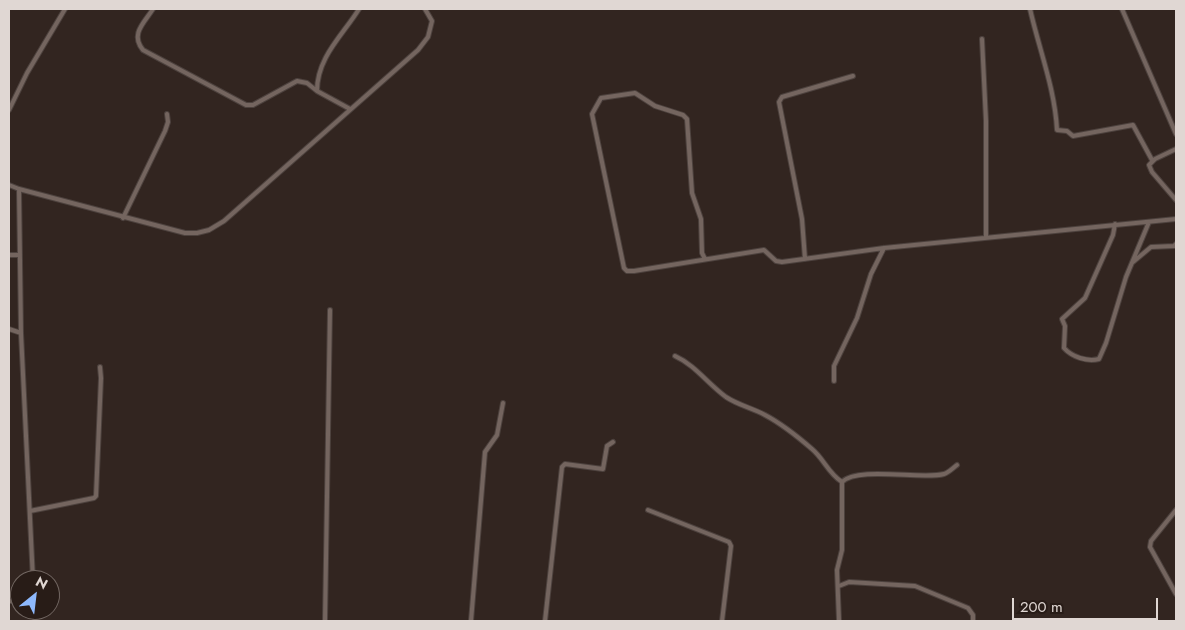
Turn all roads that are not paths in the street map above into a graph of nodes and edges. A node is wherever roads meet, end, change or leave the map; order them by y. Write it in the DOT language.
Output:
graph roads {
  1 [pos="65,9"];
  2 [pos="153,9"];
  3 [pos="359,9"];
  4 [pos="425,9"];
  5 [pos="1030,9"];
  6 [pos="1122,9"];
  7 [pos="982,39"];
  8 [pos="853,76"];
  9 [pos="317,91"];
  10 [pos="350,109"];
  11 [pos="9,110"];
  12 [pos="168,114"];
  13 [pos="1176,134"];
  14 [pos="1176,149"];
  15 [pos="1152,160"];
  16 [pos="9,185"];
  17 [pos="20,189"];
  18 [pos="1176,200"];
  19 [pos="124,218"];
  20 [pos="1176,219"];
  21 [pos="1149,222"];
  22 [pos="1115,224"];
  23 [pos="986,237"];
  24 [pos="1176,244"];
  25 [pos="884,248"];
  26 [pos="9,255"];
  27 [pos="20,255"];
  28 [pos="705,259"];
  29 [pos="805,259"];
  30 [pos="1132,262"];
  31 [pos="330,310"];
  32 [pos="9,329"];
  33 [pos="21,333"];
  34 [pos="675,356"];
  35 [pos="100,367"];
  36 [pos="834,381"];
  37 [pos="503,403"];
  38 [pos="612,442"];
  39 [pos="956,465"];
  40 [pos="842,482"];
  41 [pos="648,510"];
  42 [pos="1176,510"];
  43 [pos="30,511"];
  44 [pos="33,570"];
  45 [pos="839,586"];
  46 [pos="1176,594"];
  47 [pos="325,621"];
  48 [pos="471,621"];
  49 [pos="546,621"];
  50 [pos="722,621"];
  51 [pos="839,621"];
  52 [pos="973,621"];
  1 -- 11 [label="street"];
  2 -- 9 [label="street"];
  3 -- 9 [label="street"];
  4 -- 10 [label="street"];
  5 -- 15 [label="street"];
  6 -- 13 [label="street"];
  7 -- 23 [label="street"];
  8 -- 29 [label="street"];
  9 -- 10 [label="street"];
  10 -- 19 [label="street"];
  12 -- 19 [label="street"];
  14 -- 15 [label="street"];
  15 -- 18 [label="street"];
  16 -- 17 [label="street"];
  17 -- 19 [label="street"];
  17 -- 27 [label="street"];
  20 -- 21 [label="street"];
  21 -- 22 [label="street"];
  21 -- 30 [label="street"];
  22 -- 23 [label="street"];
  22 -- 30 [label="street"];
  23 -- 25 [label="street"];
  24 -- 30 [label="street"];
  25 -- 29 [label="street"];
  25 -- 36 [label="street"];
  26 -- 27 [label="street"];
  27 -- 33 [label="street"];
  28 -- 28 [label="street"];
  28 -- 29 [label="street"];
  31 -- 47 [label="street"];
  32 -- 33 [label="street"];
  33 -- 43 [label="street"];
  34 -- 40 [label="street"];
  35 -- 43 [label="street"];
  37 -- 48 [label="street"];
  38 -- 49 [label="street"];
  39 -- 40 [label="street"];
  40 -- 45 [label="street"];
  41 -- 50 [label="street"];
  42 -- 46 [label="street"];
  43 -- 44 [label="street"];
  45 -- 51 [label="street"];
  45 -- 52 [label="street"];
}
